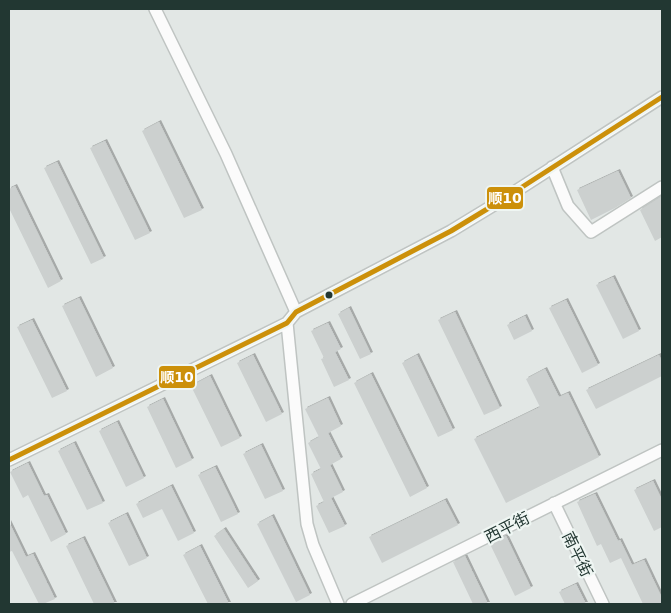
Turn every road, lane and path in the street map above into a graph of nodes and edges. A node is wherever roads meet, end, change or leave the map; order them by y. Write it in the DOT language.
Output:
graph roads {
  1 [pos="155,9"];
  2 [pos="662,97"];
  3 [pos="552,167"];
  4 [pos="662,187"];
  5 [pos="296,312"];
  6 [pos="287,322"];
  7 [pos="662,450"];
  8 [pos="9,460"];
  9 [pos="554,503"];
  10 [pos="338,604"];
  11 [pos="352,604"];
  12 [pos="603,604"];
  1 -- 5 [label="street"];
  2 -- 3 [label="street"];
  3 -- 4 [label="street"];
  3 -- 5 [label="street"];
  5 -- 6 [label="street"];
  6 -- 8 [label="street"];
  6 -- 10 [label="street"];
  7 -- 9 [label="street, 西平街"];
  9 -- 11 [label="street, 西平街"];
  9 -- 12 [label="street, 南平街"];
}
